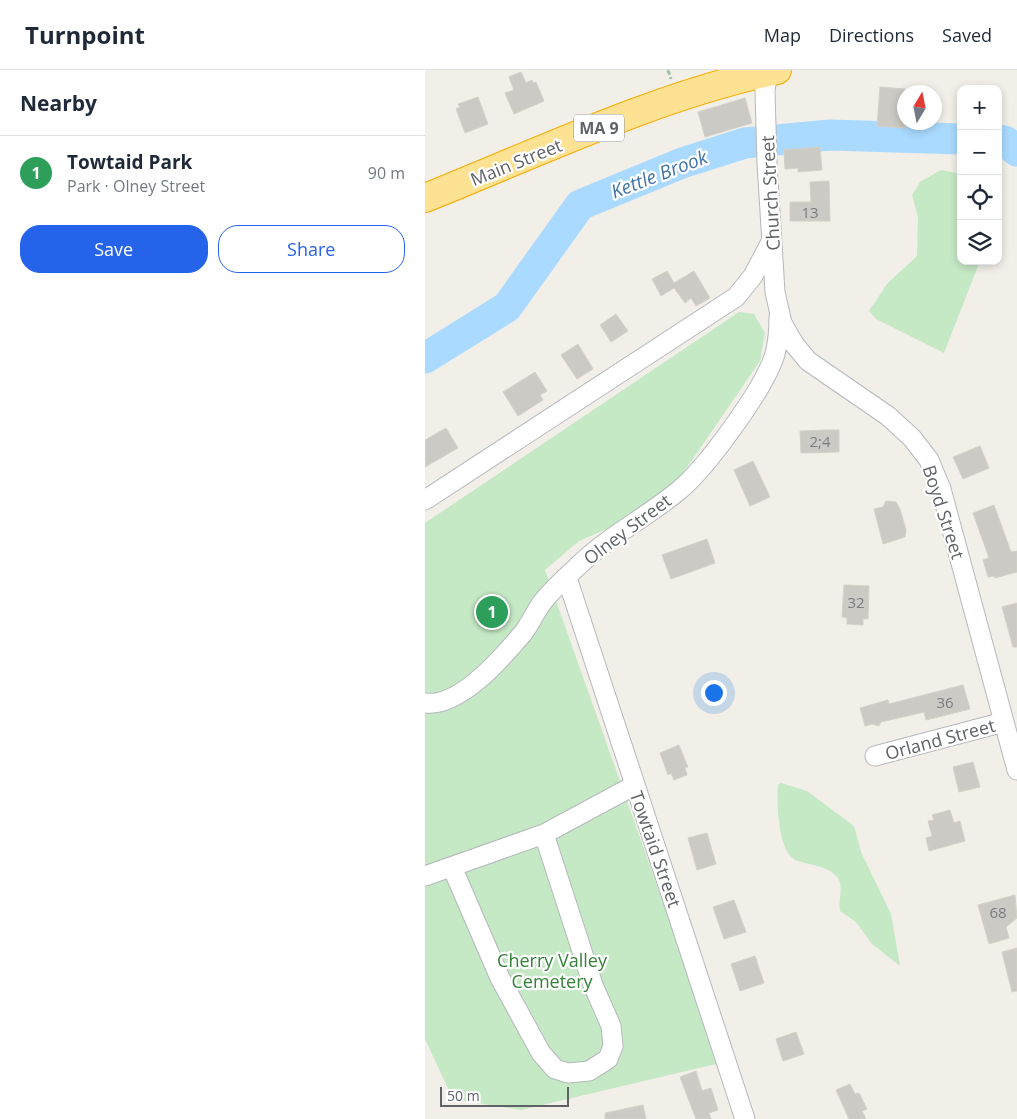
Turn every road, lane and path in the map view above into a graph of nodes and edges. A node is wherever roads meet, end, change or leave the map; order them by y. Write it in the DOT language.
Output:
graph roads {
  1 [pos="772,71"];
  2 [pos="425,198"];
  3 [pos="772,241"];
  4 [pos="779,313"];
  5 [pos="425,500"];
  6 [pos="567,578"];
  7 [pos="425,703"];
  8 [pos="1004,722"];
  9 [pos="875,756"];
  10 [pos="1017,770"];
  11 [pos="635,785"];
  12 [pos="545,834"];
  13 [pos="452,867"];
  14 [pos="425,876"];
  15 [pos="745,1119"];
  1 -- 2 [label="highway, Main Street / MA 9"];
  1 -- 3 [label="street, Church Street"];
  3 -- 4 [label="street, Church Street"];
  3 -- 5 [label="street"];
  4 -- 6 [label="street, Olney Street"];
  4 -- 8 [label="street, Boyd Street"];
  6 -- 7 [label="street, Olney Street"];
  6 -- 11 [label="street, Towtaid Street"];
  8 -- 9 [label="street, Orland Street"];
  8 -- 10 [label="street, Boyd Street"];
  11 -- 12 [label="street"];
  11 -- 15 [label="street, Towtaid Street"];
  12 -- 13 [label="street"];
  12 -- 13 [label="street"];
  13 -- 14 [label="street"];
}
